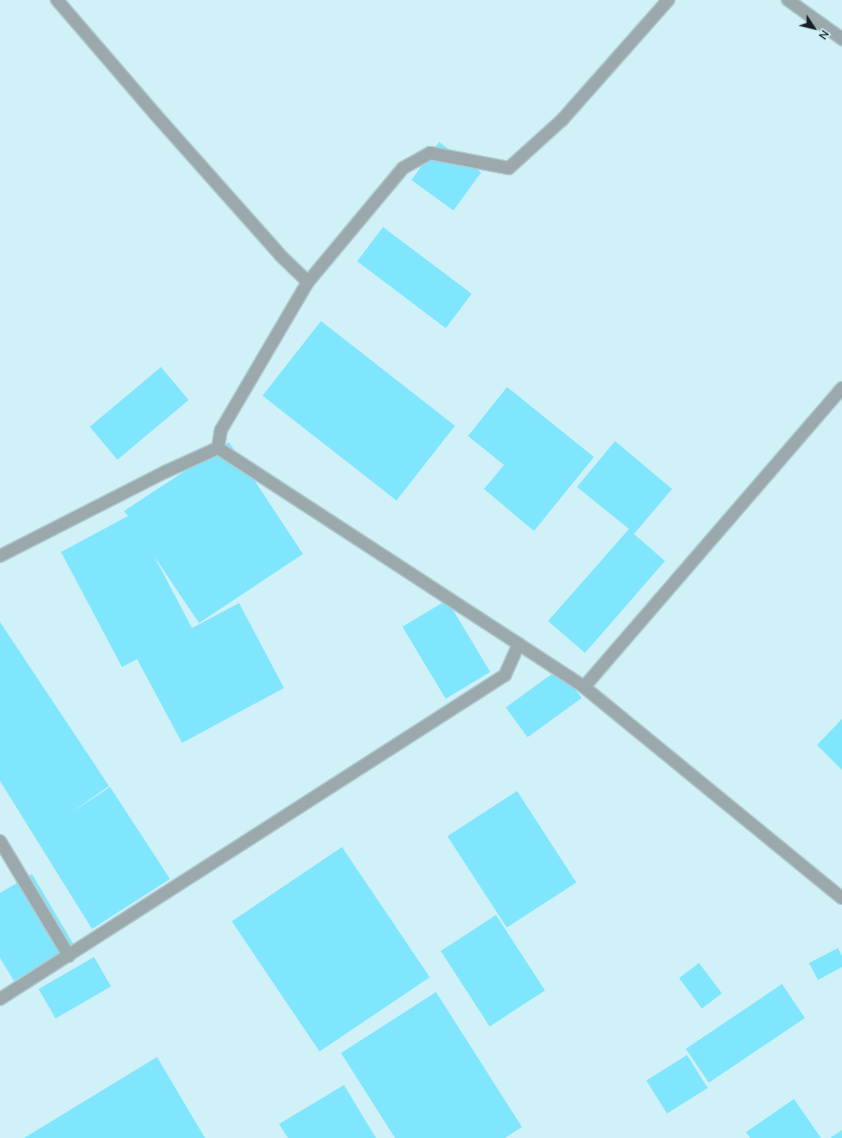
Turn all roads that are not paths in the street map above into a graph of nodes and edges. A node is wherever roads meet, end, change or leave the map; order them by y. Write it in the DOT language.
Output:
graph roads {
  1 [pos="57,0"];
  2 [pos="668,0"];
  3 [pos="788,0"];
  4 [pos="842,40"];
  5 [pos="308,282"];
  6 [pos="842,388"];
  7 [pos="218,448"];
  8 [pos="0,556"];
  9 [pos="518,644"];
  10 [pos="584,687"];
  11 [pos="0,841"];
  12 [pos="842,898"];
  13 [pos="69,956"];
  14 [pos="0,999"];
  1 -- 5 [label="street"];
  2 -- 5 [label="street"];
  3 -- 4 [label="street"];
  5 -- 7 [label="street"];
  6 -- 10 [label="street"];
  7 -- 8 [label="street"];
  7 -- 9 [label="street"];
  9 -- 10 [label="street"];
  9 -- 13 [label="street"];
  10 -- 12 [label="street"];
  11 -- 13 [label="street"];
  13 -- 14 [label="street"];
}
